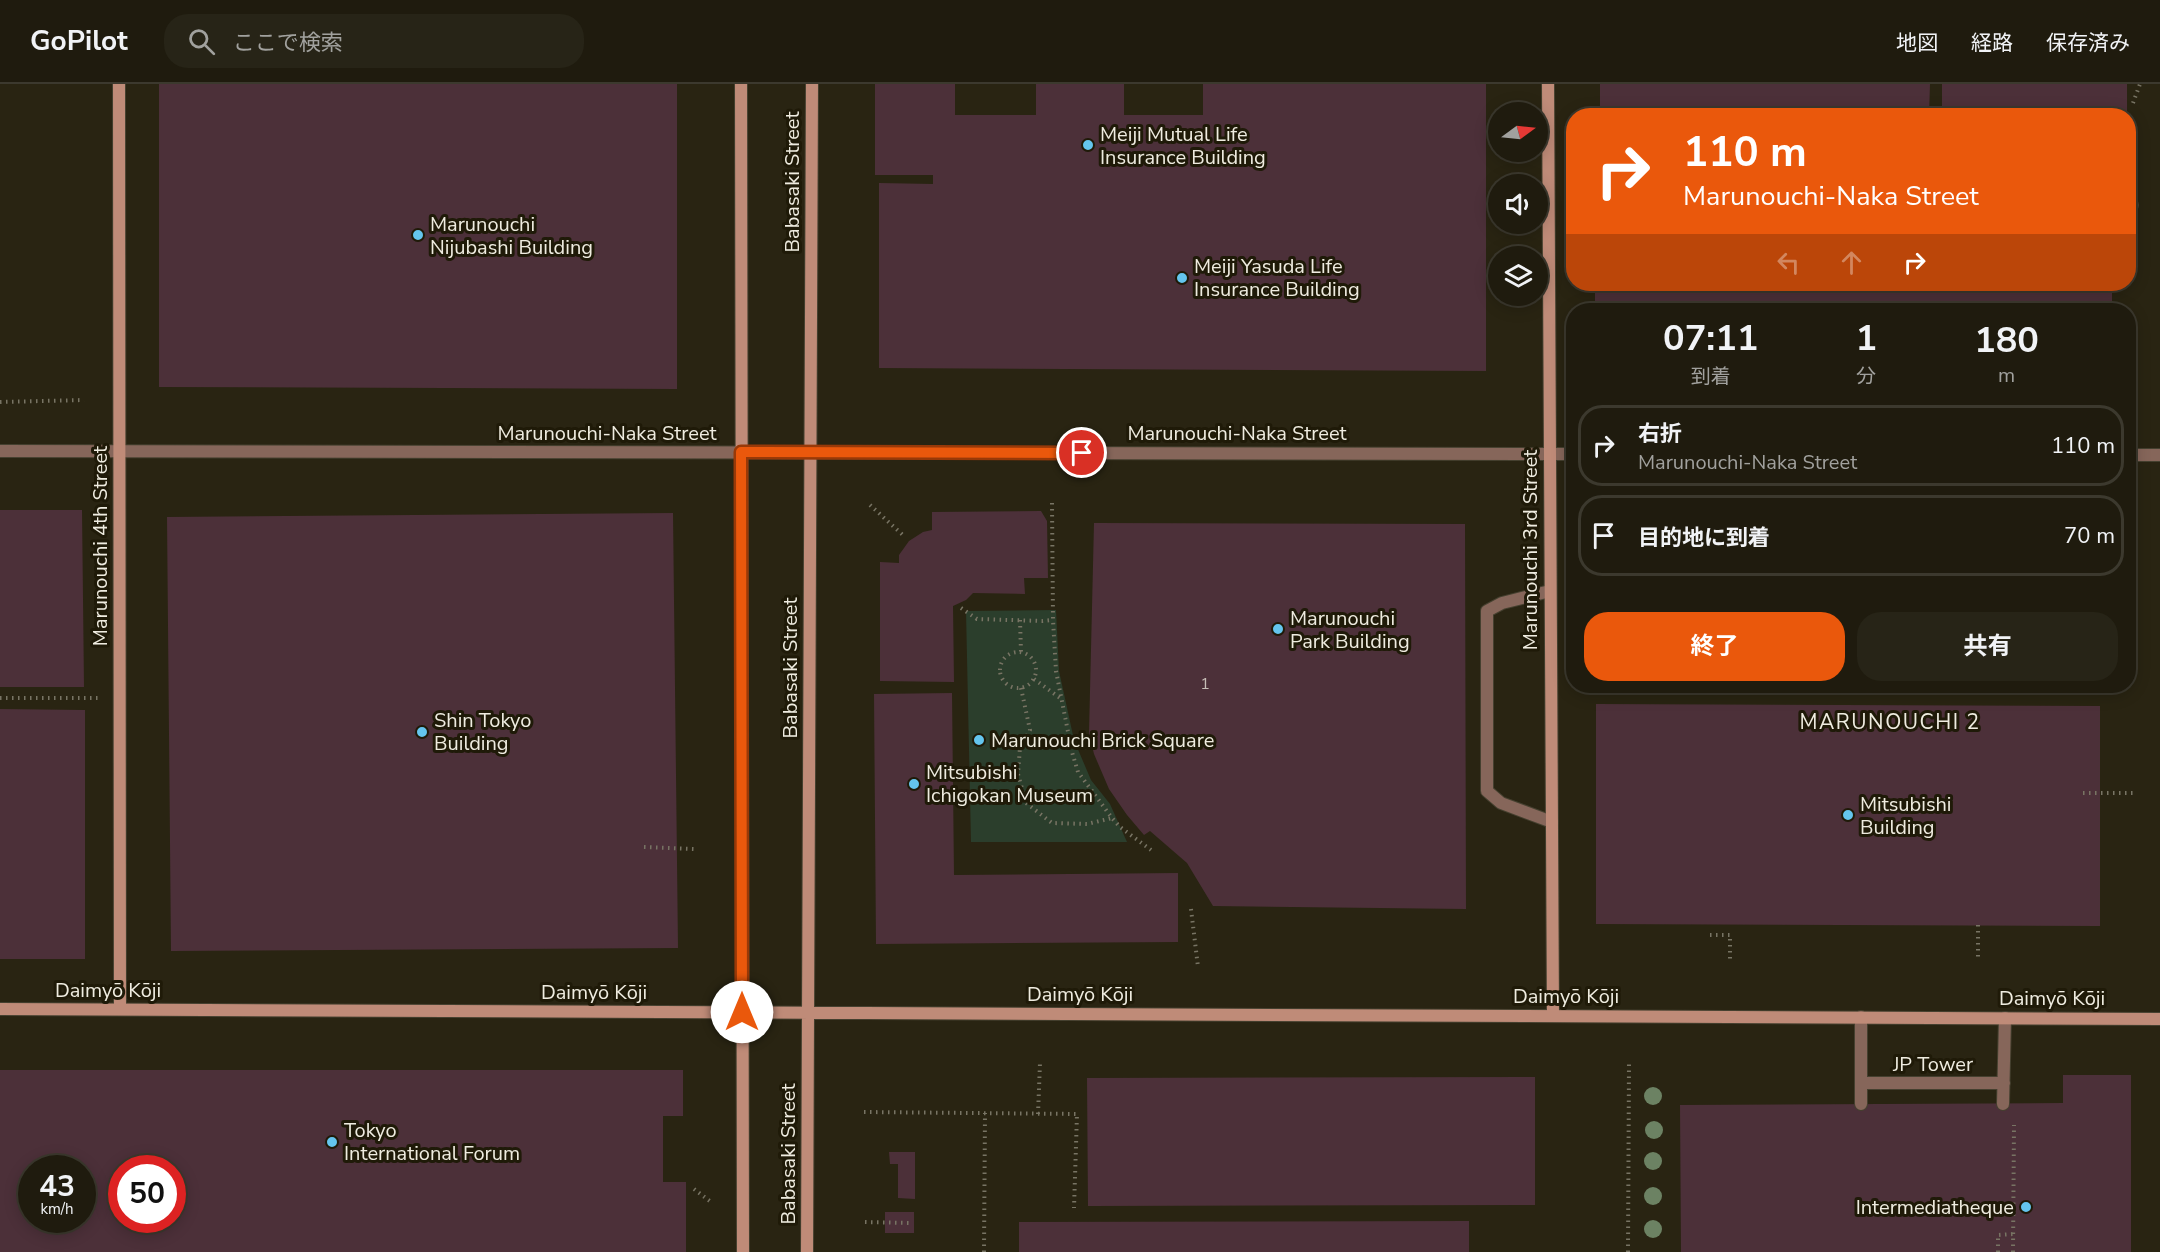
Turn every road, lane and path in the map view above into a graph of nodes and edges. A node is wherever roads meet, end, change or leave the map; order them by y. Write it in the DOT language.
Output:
graph roads {
  1 [pos="119,84"];
  2 [pos="741,84"];
  3 [pos="812,84"];
  4 [pos="1548,84"];
  5 [pos="2140,84"];
  6 [pos="2133,104"];
  7 [pos="84,400"];
  8 [pos="0,402"];
  9 [pos="0,451"];
  10 [pos="120,452"];
  11 [pos="741,452"];
  12 [pos="810,453"];
  13 [pos="1549,453"];
  14 [pos="1566,454"];
  15 [pos="2136,455"];
  16 [pos="2160,455"];
  17 [pos="1052,503"];
  18 [pos="870,505"];
  19 [pos="905,537"];
  20 [pos="1550,591"];
  21 [pos="961,608"];
  22 [pos="1020,620"];
  23 [pos="1053,620"];
  24 [pos="1021,652"];
  25 [pos="1034,679"];
  26 [pos="1021,688"];
  27 [pos="0,698"];
  28 [pos="120,698"];
  29 [pos="1061,698"];
  30 [pos="2083,793"];
  31 [pos="2133,793"];
  32 [pos="1112,818"];
  33 [pos="1552,822"];
  34 [pos="644,847"];
  35 [pos="695,849"];
  36 [pos="1150,850"];
  37 [pos="1191,909"];
  38 [pos="1978,926"];
  39 [pos="1710,935"];
  40 [pos="1730,961"];
  41 [pos="1978,961"];
  42 [pos="1198,967"];
  43 [pos="0,1009"];
  44 [pos="120,1009"];
  45 [pos="742,1012"];
  46 [pos="808,1012"];
  47 [pos="1553,1016"];
  48 [pos="1861,1017"];
  49 [pos="2005,1018"];
  50 [pos="2160,1019"];
  51 [pos="1629,1062"];
  52 [pos="1040,1063"];
  53 [pos="1861,1083"];
  54 [pos="2004,1083"];
  55 [pos="1861,1104"];
  56 [pos="2003,1104"];
  57 [pos="864,1112"];
  58 [pos="985,1113"];
  59 [pos="1038,1114"];
  60 [pos="2014,1116"];
  61 [pos="694,1189"];
  62 [pos="711,1202"];
  63 [pos="1074,1208"];
  64 [pos="865,1222"];
  65 [pos="909,1223"];
  66 [pos="2013,1234"];
  67 [pos="743,1252"];
  68 [pos="807,1252"];
  69 [pos="984,1252"];
  70 [pos="1628,1252"];
  71 [pos="1998,1252"];
  72 [pos="2013,1252"];
  1 -- 10 [label="main road, Marunouchi 4th Street"];
  2 -- 11 [label="main road"];
  3 -- 12 [label="main road, Babasaki Street"];
  4 -- 13 [label="main road, Marunouchi 3rd Street"];
  5 -- 6 [label="path"];
  7 -- 8 [label="path"];
  9 -- 10 [label="street, Marunouchi-Naka Street"];
  10 -- 11 [label="street, Marunouchi-Naka Street"];
  10 -- 28 [label="main road, Marunouchi 4th Street"];
  11 -- 12 [label="street, Marunouchi-Naka Street"];
  11 -- 45 [label="main road"];
  12 -- 13 [label="street, Marunouchi-Naka Street"];
  12 -- 46 [label="main road, Babasaki Street"];
  13 -- 14 [label="street, Marunouchi-Naka Street"];
  13 -- 20 [label="main road, Marunouchi 3rd Street"];
  15 -- 16 [label="street"];
  17 -- 23 [label="path"];
  18 -- 19 [label="path"];
  20 -- 33 [label="main road, Marunouchi 3rd Street"];
  20 -- 33 [label="street"];
  21 -- 22 [label="path"];
  22 -- 23 [label="path"];
  22 -- 24 [label="path"];
  23 -- 29 [label="path"];
  24 -- 25 [label="path"];
  24 -- 26 [label="path"];
  25 -- 26 [label="path"];
  25 -- 29 [label="path"];
  26 -- 32 [label="path"];
  27 -- 28 [label="path"];
  28 -- 44 [label="main road, Marunouchi 4th Street"];
  29 -- 32 [label="path"];
  30 -- 31 [label="path"];
  32 -- 36 [label="path"];
  33 -- 47 [label="main road, Marunouchi 3rd Street"];
  34 -- 35 [label="path"];
  37 -- 42 [label="path"];
  38 -- 41 [label="path"];
  39 -- 40 [label="path"];
  43 -- 44 [label="main road, Daimyō Kōji"];
  44 -- 45 [label="main road, Daimyō Kōji"];
  45 -- 46 [label="main road, Daimyō Kōji"];
  45 -- 67 [label="main road"];
  46 -- 47 [label="main road, Daimyō Kōji"];
  46 -- 68 [label="main road, Babasaki Street"];
  47 -- 48 [label="main road, Daimyō Kōji"];
  48 -- 49 [label="main road, Daimyō Kōji"];
  48 -- 53 [label="street"];
  49 -- 50 [label="main road, Daimyō Kōji"];
  49 -- 54 [label="street"];
  51 -- 70 [label="path"];
  52 -- 59 [label="path"];
  53 -- 54 [label="street, JP Tower"];
  53 -- 55 [label="street"];
  54 -- 56 [label="street"];
  57 -- 58 [label="path"];
  58 -- 59 [label="path"];
  58 -- 69 [label="path"];
  59 -- 63 [label="path"];
  60 -- 66 [label="path"];
  61 -- 62 [label="path"];
  64 -- 65 [label="path"];
  66 -- 71 [label="path"];
  66 -- 72 [label="path"];
}
